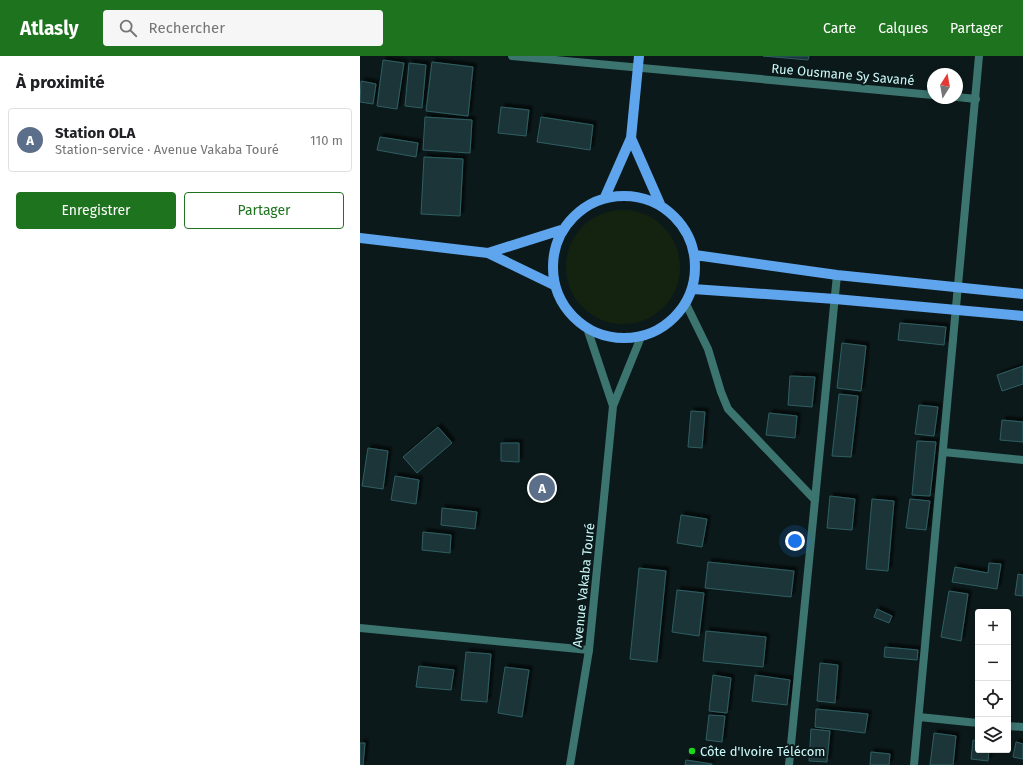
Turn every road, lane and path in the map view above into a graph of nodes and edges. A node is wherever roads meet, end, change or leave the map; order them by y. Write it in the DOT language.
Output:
graph roads {
  1 [pos="512,56"];
  2 [pos="638,56"];
  3 [pos="979,56"];
  4 [pos="638,68"];
  5 [pos="927,94"];
  6 [pos="963,98"];
  7 [pos="976,99"];
  8 [pos="631,138"];
  9 [pos="605,197"];
  10 [pos="660,204"];
  11 [pos="561,230"];
  12 [pos="360,238"];
  13 [pos="488,253"];
  14 [pos="695,255"];
  15 [pos="837,275"];
  16 [pos="554,285"];
  17 [pos="958,288"];
  18 [pos="693,289"];
  19 [pos="1023,294"];
  20 [pos="835,299"];
  21 [pos="686,304"];
  22 [pos="956,310"];
  23 [pos="1023,316"];
  24 [pos="587,328"];
  25 [pos="641,336"];
  26 [pos="613,406"];
  27 [pos="943,452"];
  28 [pos="1023,460"];
  29 [pos="815,500"];
  30 [pos="360,628"];
  31 [pos="589,650"];
  32 [pos="919,717"];
  33 [pos="975,723"];
  34 [pos="1011,726"];
  35 [pos="1023,727"];
  36 [pos="570,765"];
  37 [pos="789,765"];
  38 [pos="914,765"];
  1 -- 4 [label="street, Rue Ousmane Sy Savané"];
  2 -- 4 [label="main road"];
  3 -- 7 [label="street"];
  4 -- 5 [label="street, Rue Ousmane Sy Savané"];
  4 -- 8 [label="main road"];
  6 -- 7 [label="street"];
  7 -- 17 [label="street"];
  8 -- 9 [label="main road"];
  8 -- 10 [label="main road"];
  9 -- 10 [label="main road"];
  9 -- 11 [label="main road"];
  10 -- 14 [label="main road"];
  11 -- 13 [label="main road"];
  11 -- 16 [label="main road"];
  12 -- 13 [label="main road"];
  13 -- 16 [label="main road"];
  14 -- 15 [label="main road"];
  14 -- 18 [label="main road"];
  15 -- 17 [label="main road"];
  15 -- 20 [label="street"];
  16 -- 24 [label="main road"];
  17 -- 19 [label="main road"];
  17 -- 22 [label="street"];
  18 -- 20 [label="main road"];
  18 -- 21 [label="main road"];
  20 -- 22 [label="main road"];
  20 -- 29 [label="street"];
  21 -- 25 [label="main road"];
  21 -- 29 [label="street"];
  22 -- 23 [label="main road"];
  22 -- 27 [label="street"];
  24 -- 25 [label="main road"];
  24 -- 26 [label="street"];
  25 -- 26 [label="street"];
  26 -- 31 [label="street, Avenue Vakaba Touré"];
  27 -- 28 [label="street"];
  27 -- 32 [label="street"];
  29 -- 37 [label="street"];
  30 -- 31 [label="street"];
  31 -- 36 [label="street, Avenue Vakaba Touré"];
  32 -- 33 [label="street"];
  32 -- 38 [label="street"];
  34 -- 35 [label="street"];
}
